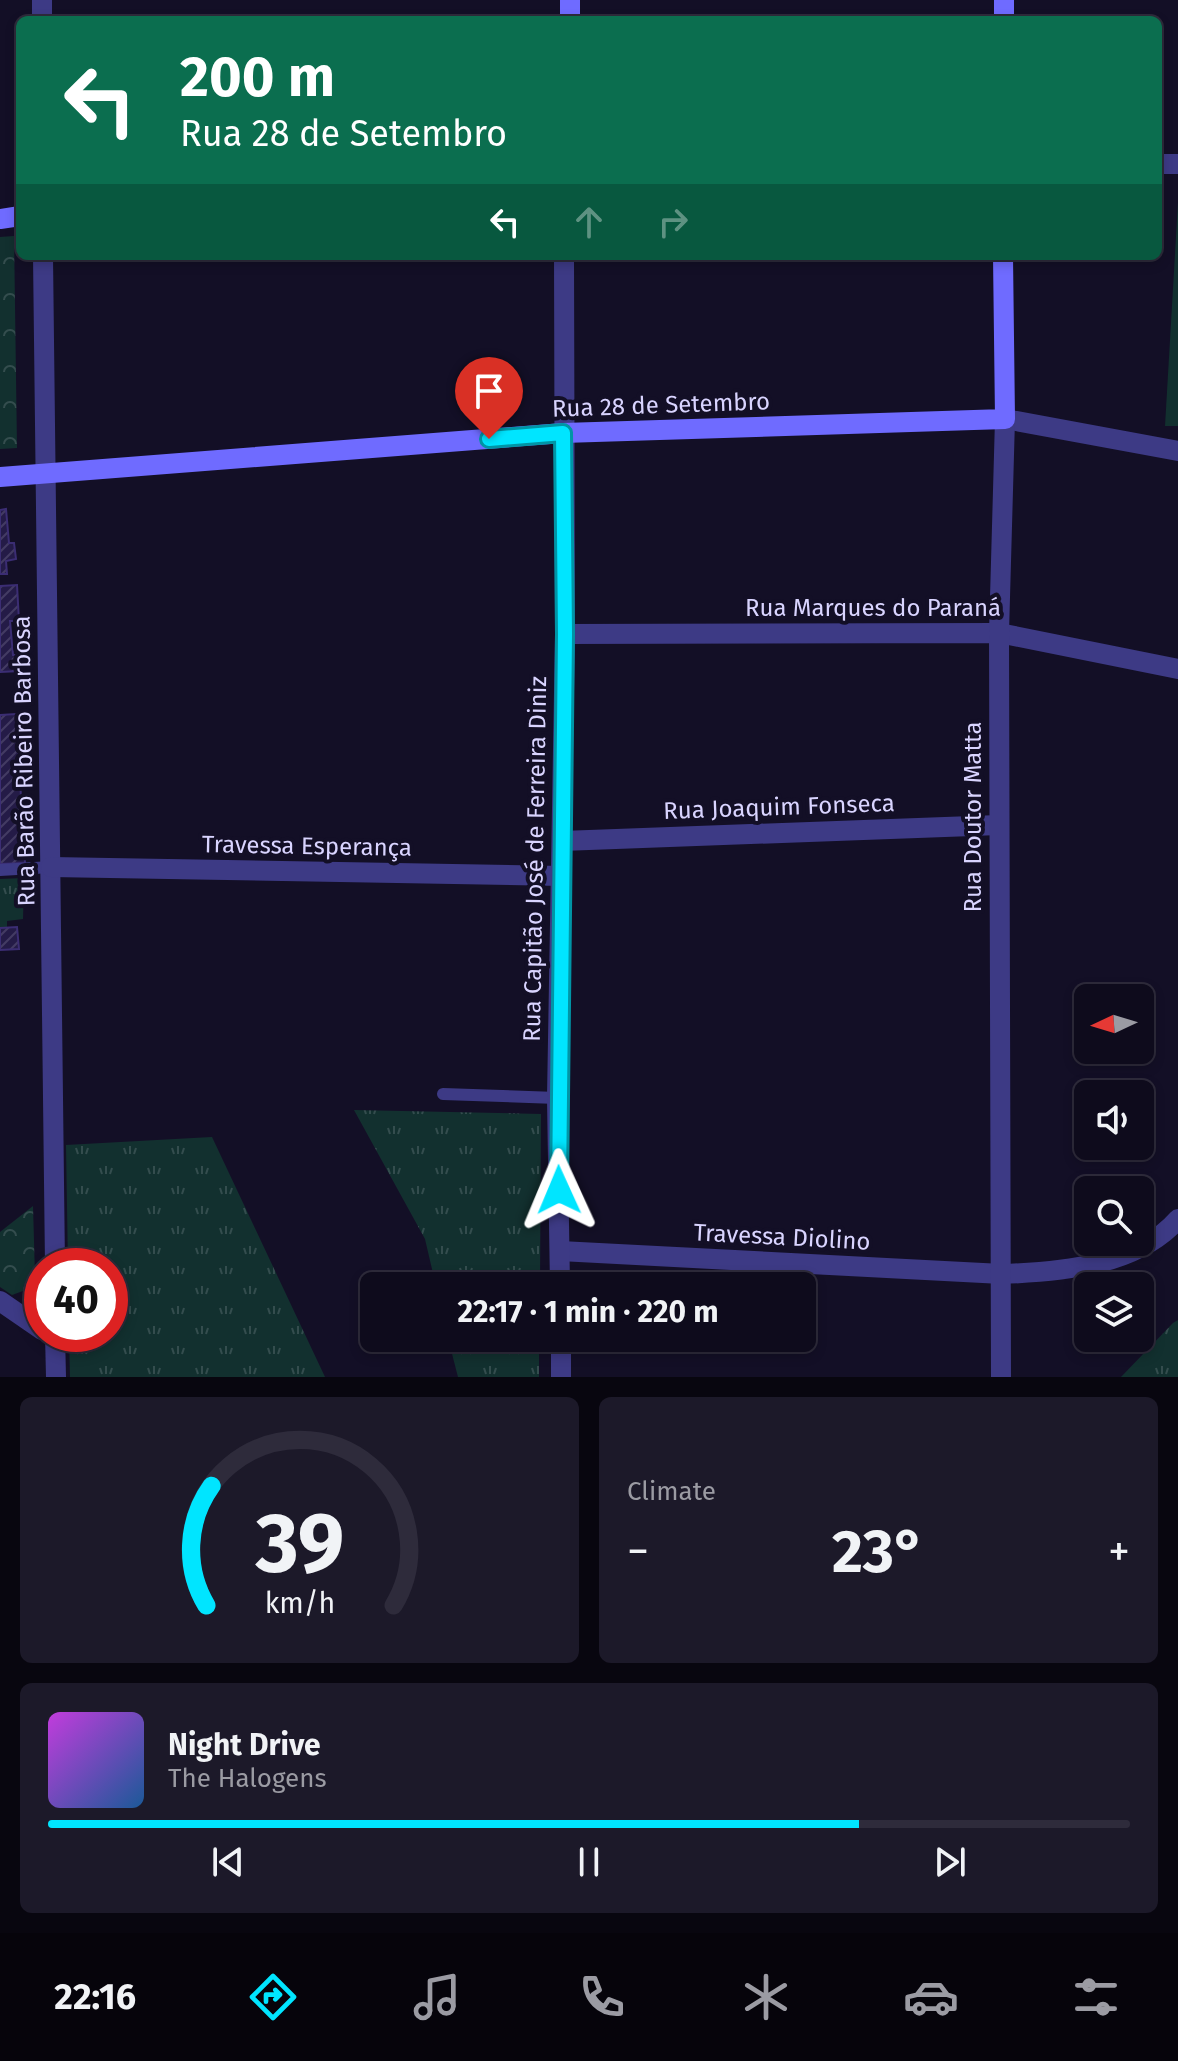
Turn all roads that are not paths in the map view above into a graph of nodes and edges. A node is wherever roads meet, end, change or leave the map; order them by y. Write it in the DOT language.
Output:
graph roads {
  1 [pos="43,260"];
  2 [pos="564,260"];
  3 [pos="1003,260"];
  4 [pos="1005,419"];
  5 [pos="563,433"];
  6 [pos="1178,451"];
  7 [pos="46,473"];
  8 [pos="0,477"];
  9 [pos="999,633"];
  10 [pos="565,634"];
  11 [pos="1178,669"];
  12 [pos="999,825"];
  13 [pos="562,841"];
  14 [pos="51,867"];
  15 [pos="0,870"];
  16 [pos="562,876"];
  17 [pos="443,1094"];
  18 [pos="557,1098"];
  19 [pos="1178,1219"];
  20 [pos="55,1248"];
  21 [pos="560,1251"];
  22 [pos="560,1272"];
  23 [pos="1002,1274"];
  24 [pos="0,1301"];
  25 [pos="24,1317"];
  26 [pos="53,1352"];
  27 [pos="561,1352"];
  28 [pos="56,1377"];
  29 [pos="561,1377"];
  30 [pos="1001,1377"];
  1 -- 7 [label="street, Rua Barão Ribeiro Barbosa"];
  2 -- 5 [label="street, Rua Capitão José de Ferreira Diniz"];
  3 -- 4 [label="main road, Rua Doutor Matta"];
  4 -- 5 [label="main road, Rua 28 de Setembro"];
  4 -- 6 [label="street, Rua 28 de Setembro"];
  4 -- 9 [label="street, Rua Doutor Matta"];
  5 -- 7 [label="main road, Rua 28 de Setembro"];
  5 -- 10 [label="street, Rua Capitão José de Ferreira Diniz"];
  7 -- 8 [label="main road, Rua 28 de Setembro"];
  7 -- 14 [label="street, Rua Barão Ribeiro Barbosa"];
  9 -- 10 [label="street, Rua Marques do Paraná"];
  9 -- 11 [label="street, Rua Marques do Paraná"];
  9 -- 12 [label="street, Rua Doutor Matta"];
  10 -- 13 [label="street, Rua Capitão José de Ferreira Diniz"];
  12 -- 13 [label="street, Rua Joaquim Fonseca"];
  12 -- 23 [label="street, Rua Doutor Matta"];
  13 -- 16 [label="street, Rua Capitão José de Ferreira Diniz"];
  14 -- 15 [label="lane"];
  14 -- 16 [label="street, Travessa Esperança"];
  14 -- 20 [label="street, Rua Barão Ribeiro Barbosa"];
  16 -- 18 [label="street, Rua Capitão José de Ferreira Diniz"];
  17 -- 18 [label="lane"];
  18 -- 21 [label="street, Rua Capitão José de Ferreira Diniz"];
  19 -- 23 [label="street, Travessa Diolino"];
  21 -- 22 [label="street, Rua Capitão José de Ferreira Diniz"];
  21 -- 23 [label="street, Travessa Diolino"];
  23 -- 30 [label="street, Rua Doutor Matta"];
  24 -- 25 [label="street"];
  26 -- 28 [label="street"];
  27 -- 29 [label="street"];
}
